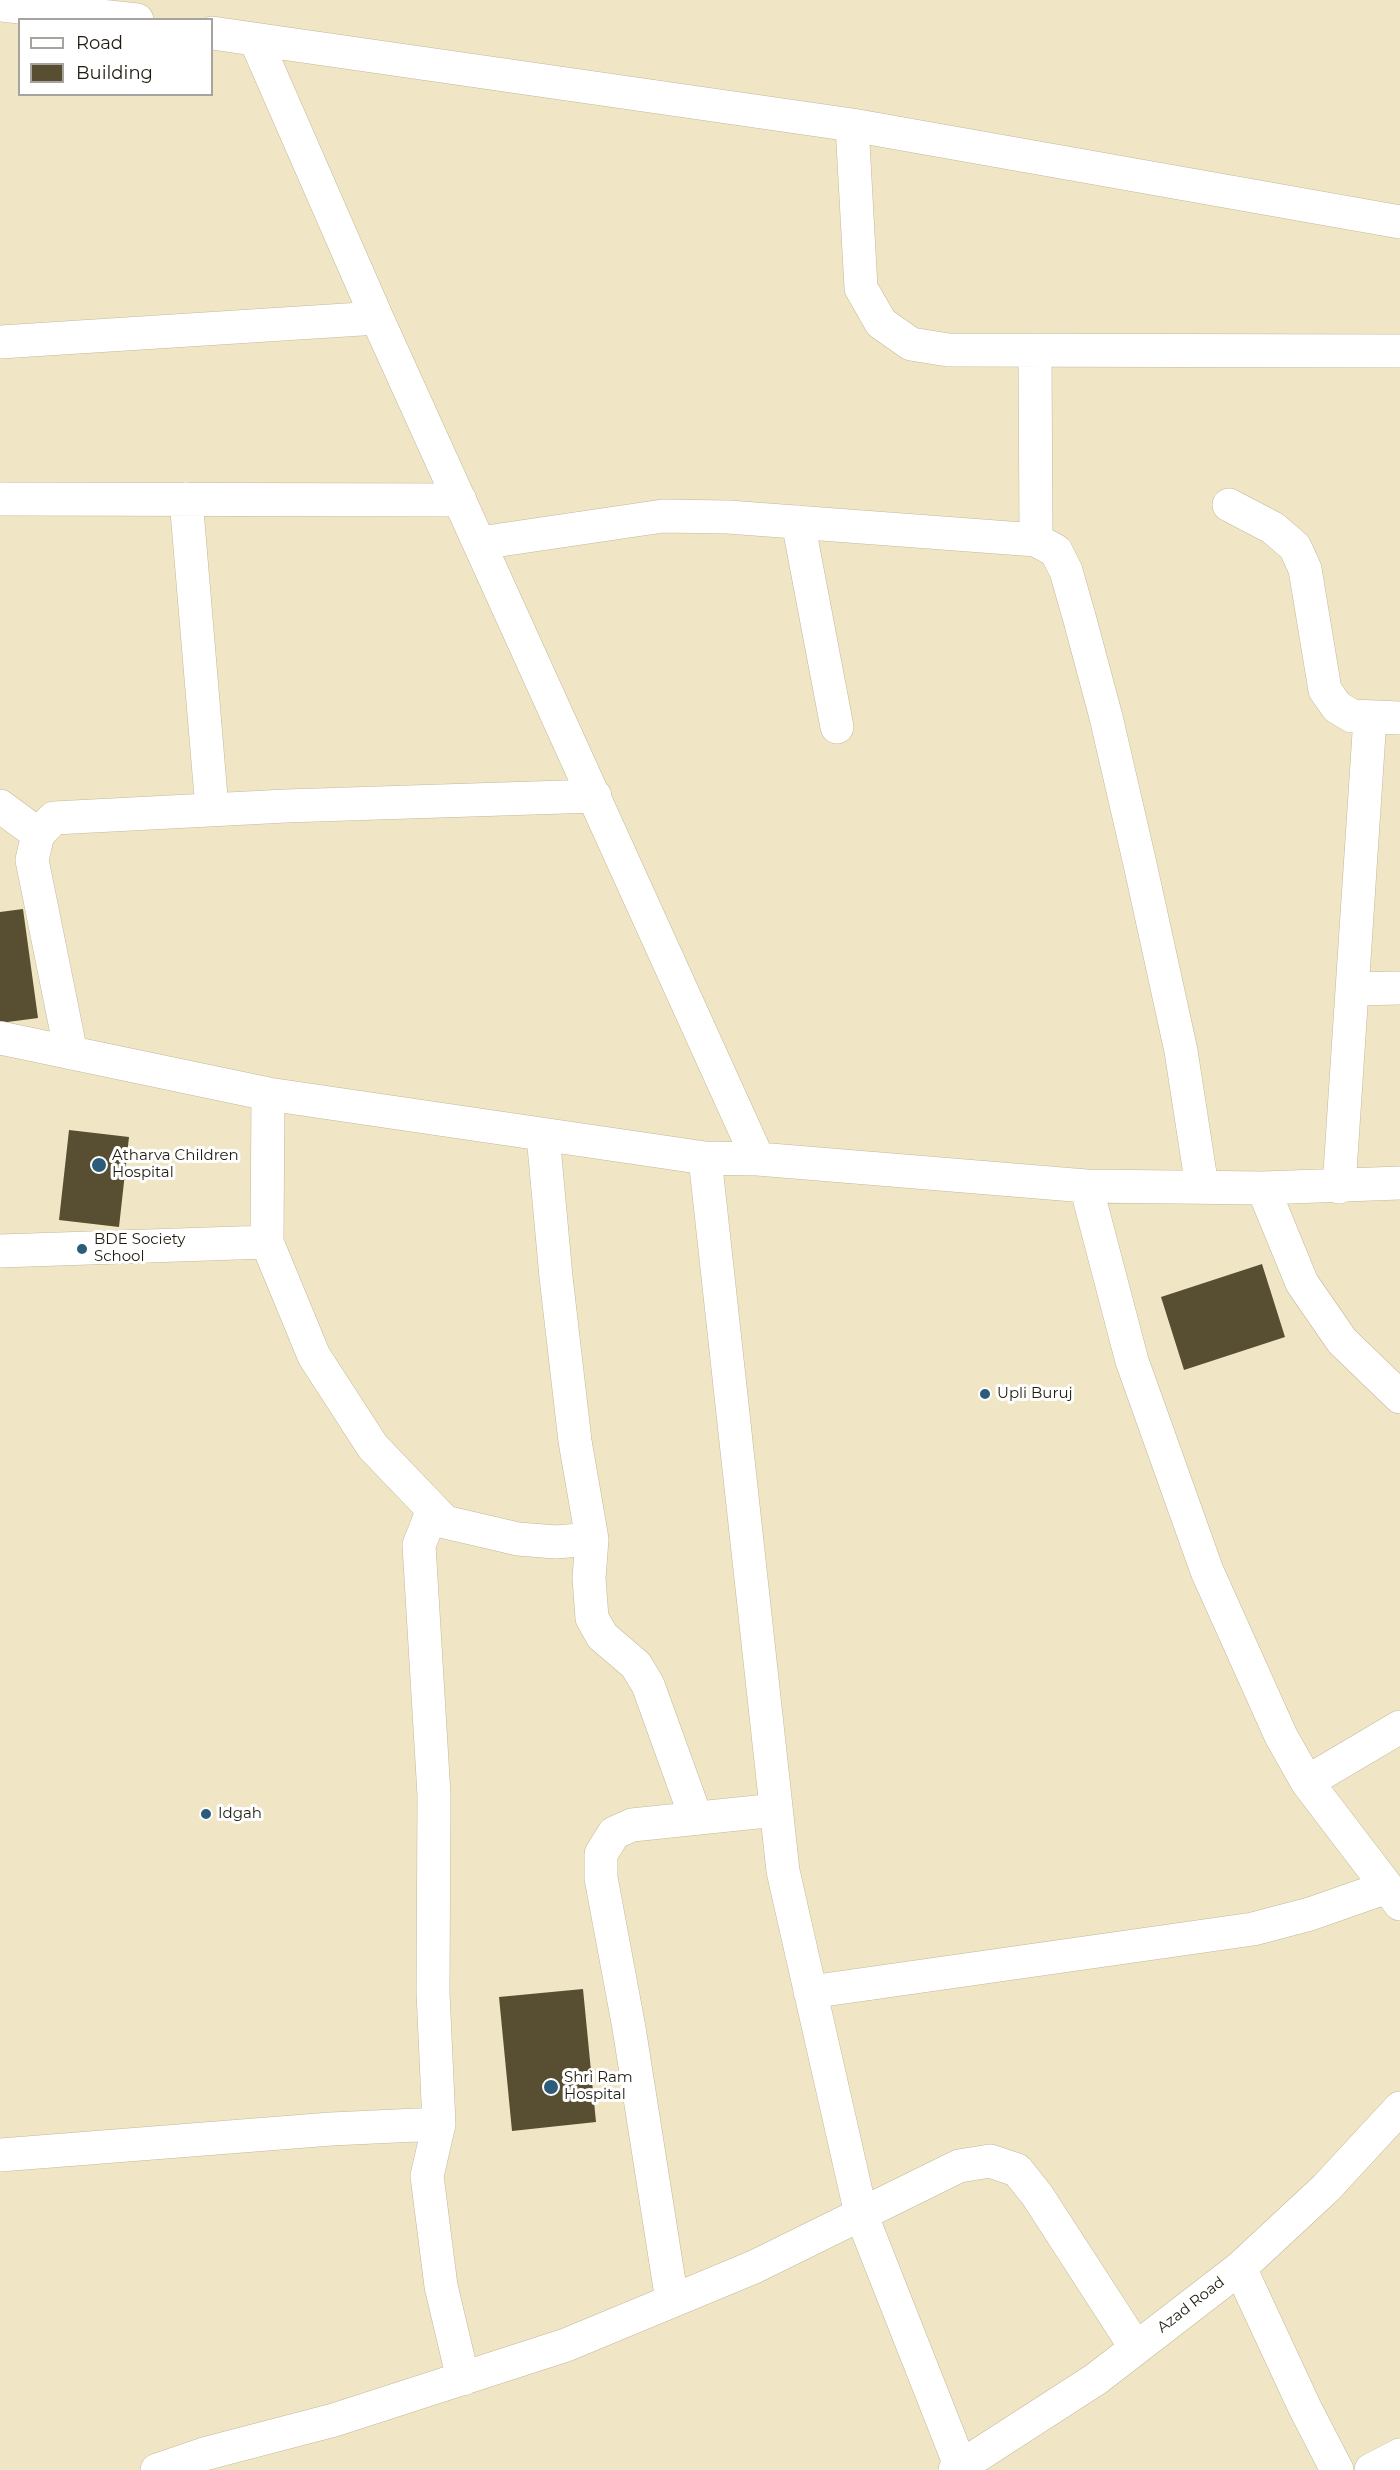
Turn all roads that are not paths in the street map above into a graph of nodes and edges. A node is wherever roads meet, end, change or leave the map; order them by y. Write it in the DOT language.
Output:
graph roads {
  1 [pos="0,5"];
  2 [pos="119,18"];
  3 [pos="213,33"];
  4 [pos="256,40"];
  5 [pos="852,126"];
  6 [pos="1400,222"];
  7 [pos="377,318"];
  8 [pos="0,342"];
  9 [pos="1035,350"];
  10 [pos="1400,351"];
  11 [pos="0,499"];
  12 [pos="186,500"];
  13 [pos="460,500"];
  14 [pos="1229,505"];
  15 [pos="798,522"];
  16 [pos="1035,540"];
  17 [pos="480,543"];
  18 [pos="1385,718"];
  19 [pos="837,728"];
  20 [pos="594,796"];
  21 [pos="0,806"];
  22 [pos="212,809"];
  23 [pos="38,834"];
  24 [pos="1400,988"];
  25 [pos="1352,989"];
  26 [pos="0,1038"];
  27 [pos="71,1053"];
  28 [pos="268,1094"];
  29 [pos="543,1135"];
  30 [pos="705,1158"];
  31 [pos="759,1159"];
  32 [pos="1400,1183"];
  33 [pos="1086,1186"];
  34 [pos="1202,1187"];
  35 [pos="1339,1187"];
  36 [pos="1263,1188"];
  37 [pos="267,1242"];
  38 [pos="0,1251"];
  39 [pos="1400,1396"];
  40 [pos="433,1510"];
  41 [pos="592,1539"];
  42 [pos="1400,1727"];
  43 [pos="1307,1782"];
  44 [pos="776,1810"];
  45 [pos="696,1818"];
  46 [pos="1394,1896"];
  47 [pos="810,1992"];
  48 [pos="1400,2108"];
  49 [pos="439,2124"];
  50 [pos="0,2155"];
  51 [pos="861,2214"];
  52 [pos="1240,2268"];
  53 [pos="672,2301"];
  54 [pos="1136,2348"];
  55 [pos="463,2379"];
  56 [pos="1400,2455"];
  57 [pos="960,2469"];
  58 [pos="157,2470"];
  59 [pos="1337,2470"];
  60 [pos="1371,2470"];
  1 -- 2 [label="street"];
  3 -- 4 [label="street"];
  4 -- 5 [label="street"];
  4 -- 7 [label="street"];
  5 -- 6 [label="street"];
  5 -- 9 [label="street"];
  7 -- 8 [label="street"];
  7 -- 13 [label="street"];
  9 -- 10 [label="street"];
  9 -- 16 [label="street"];
  11 -- 12 [label="street"];
  12 -- 13 [label="street"];
  12 -- 22 [label="street"];
  13 -- 17 [label="street"];
  14 -- 18 [label="street"];
  15 -- 16 [label="street"];
  15 -- 17 [label="street"];
  15 -- 19 [label="street"];
  16 -- 34 [label="street"];
  17 -- 20 [label="street"];
  18 -- 25 [label="street"];
  20 -- 22 [label="street"];
  20 -- 31 [label="street"];
  21 -- 23 [label="street"];
  22 -- 23 [label="street"];
  23 -- 27 [label="street"];
  24 -- 25 [label="street"];
  25 -- 35 [label="street"];
  26 -- 27 [label="street"];
  27 -- 28 [label="street"];
  28 -- 29 [label="street"];
  28 -- 37 [label="street"];
  29 -- 30 [label="street"];
  29 -- 41 [label="street"];
  30 -- 31 [label="street"];
  30 -- 44 [label="street"];
  31 -- 33 [label="street"];
  32 -- 35 [label="street"];
  33 -- 34 [label="street"];
  33 -- 43 [label="street"];
  34 -- 36 [label="street"];
  35 -- 36 [label="street"];
  36 -- 39 [label="street"];
  37 -- 38 [label="street"];
  37 -- 40 [label="street"];
  40 -- 41 [label="street"];
  40 -- 49 [label="street"];
  41 -- 45 [label="street"];
  42 -- 43 [label="street"];
  43 -- 46 [label="street"];
  44 -- 45 [label="street"];
  44 -- 47 [label="street"];
  45 -- 53 [label="street"];
  46 -- 47 [label="street"];
  47 -- 51 [label="street"];
  48 -- 52 [label="street, Azad Road"];
  49 -- 50 [label="street"];
  49 -- 55 [label="street"];
  51 -- 53 [label="street"];
  51 -- 54 [label="street"];
  51 -- 57 [label="street"];
  52 -- 54 [label="street, Azad Road"];
  52 -- 59 [label="street"];
  53 -- 55 [label="street"];
  54 -- 57 [label="street, Azad Road"];
  55 -- 58 [label="street"];
  56 -- 60 [label="street"];
}
